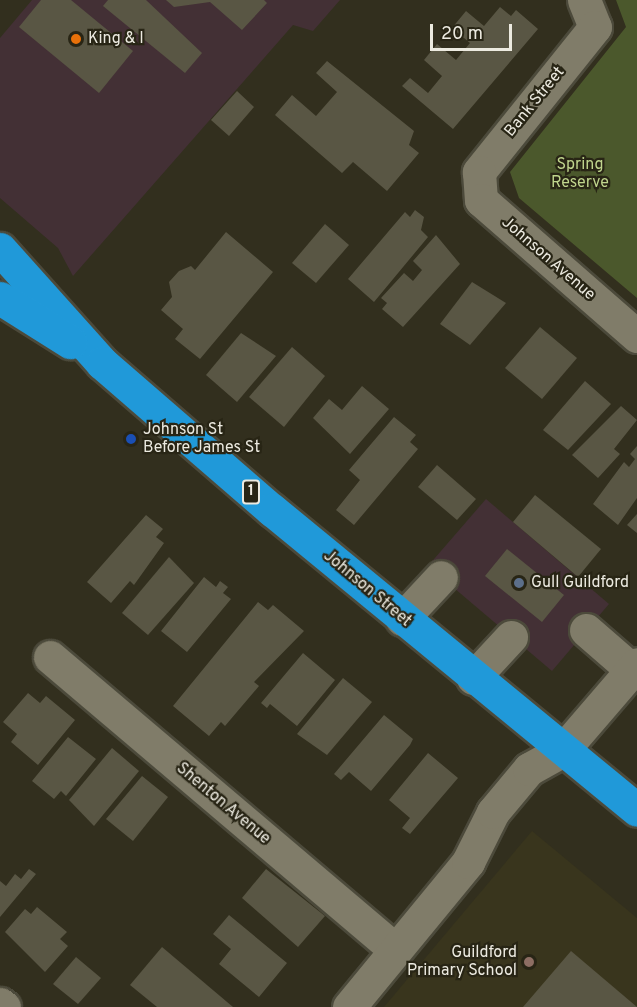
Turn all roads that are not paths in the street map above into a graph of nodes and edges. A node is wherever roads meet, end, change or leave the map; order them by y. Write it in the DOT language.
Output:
graph roads {
  1 [pos="584,0"];
  2 [pos="479,172"];
  3 [pos="0,249"];
  4 [pos="0,298"];
  5 [pos="637,336"];
  6 [pos="102,363"];
  7 [pos="441,577"];
  8 [pos="402,619"];
  9 [pos="586,630"];
  10 [pos="511,637"];
  11 [pos="50,657"];
  12 [pos="635,667"];
  13 [pos="473,678"];
  14 [pos="562,750"];
  15 [pos="637,810"];
  16 [pos="396,950"];
  17 [pos="0,1004"];
  18 [pos="4,1007"];
  19 [pos="349,1007"];
  1 -- 2 [label="street, Bank Street"];
  2 -- 5 [label="street, Johnson Avenue"];
  3 -- 6 [label="highway, Johnson Street / 1"];
  4 -- 6 [label="highway, Johnson Street / 1"];
  6 -- 8 [label="highway, Johnson Street / 1"];
  7 -- 8 [label="street"];
  8 -- 13 [label="highway, Johnson Street / 1"];
  9 -- 12 [label="street"];
  10 -- 13 [label="street"];
  11 -- 16 [label="street, Shenton Avenue"];
  12 -- 14 [label="street"];
  13 -- 14 [label="highway, Johnson Street / 1"];
  14 -- 15 [label="highway, Johnson Street / 1"];
  14 -- 16 [label="street"];
  16 -- 19 [label="street"];
  17 -- 18 [label="street"];
}
